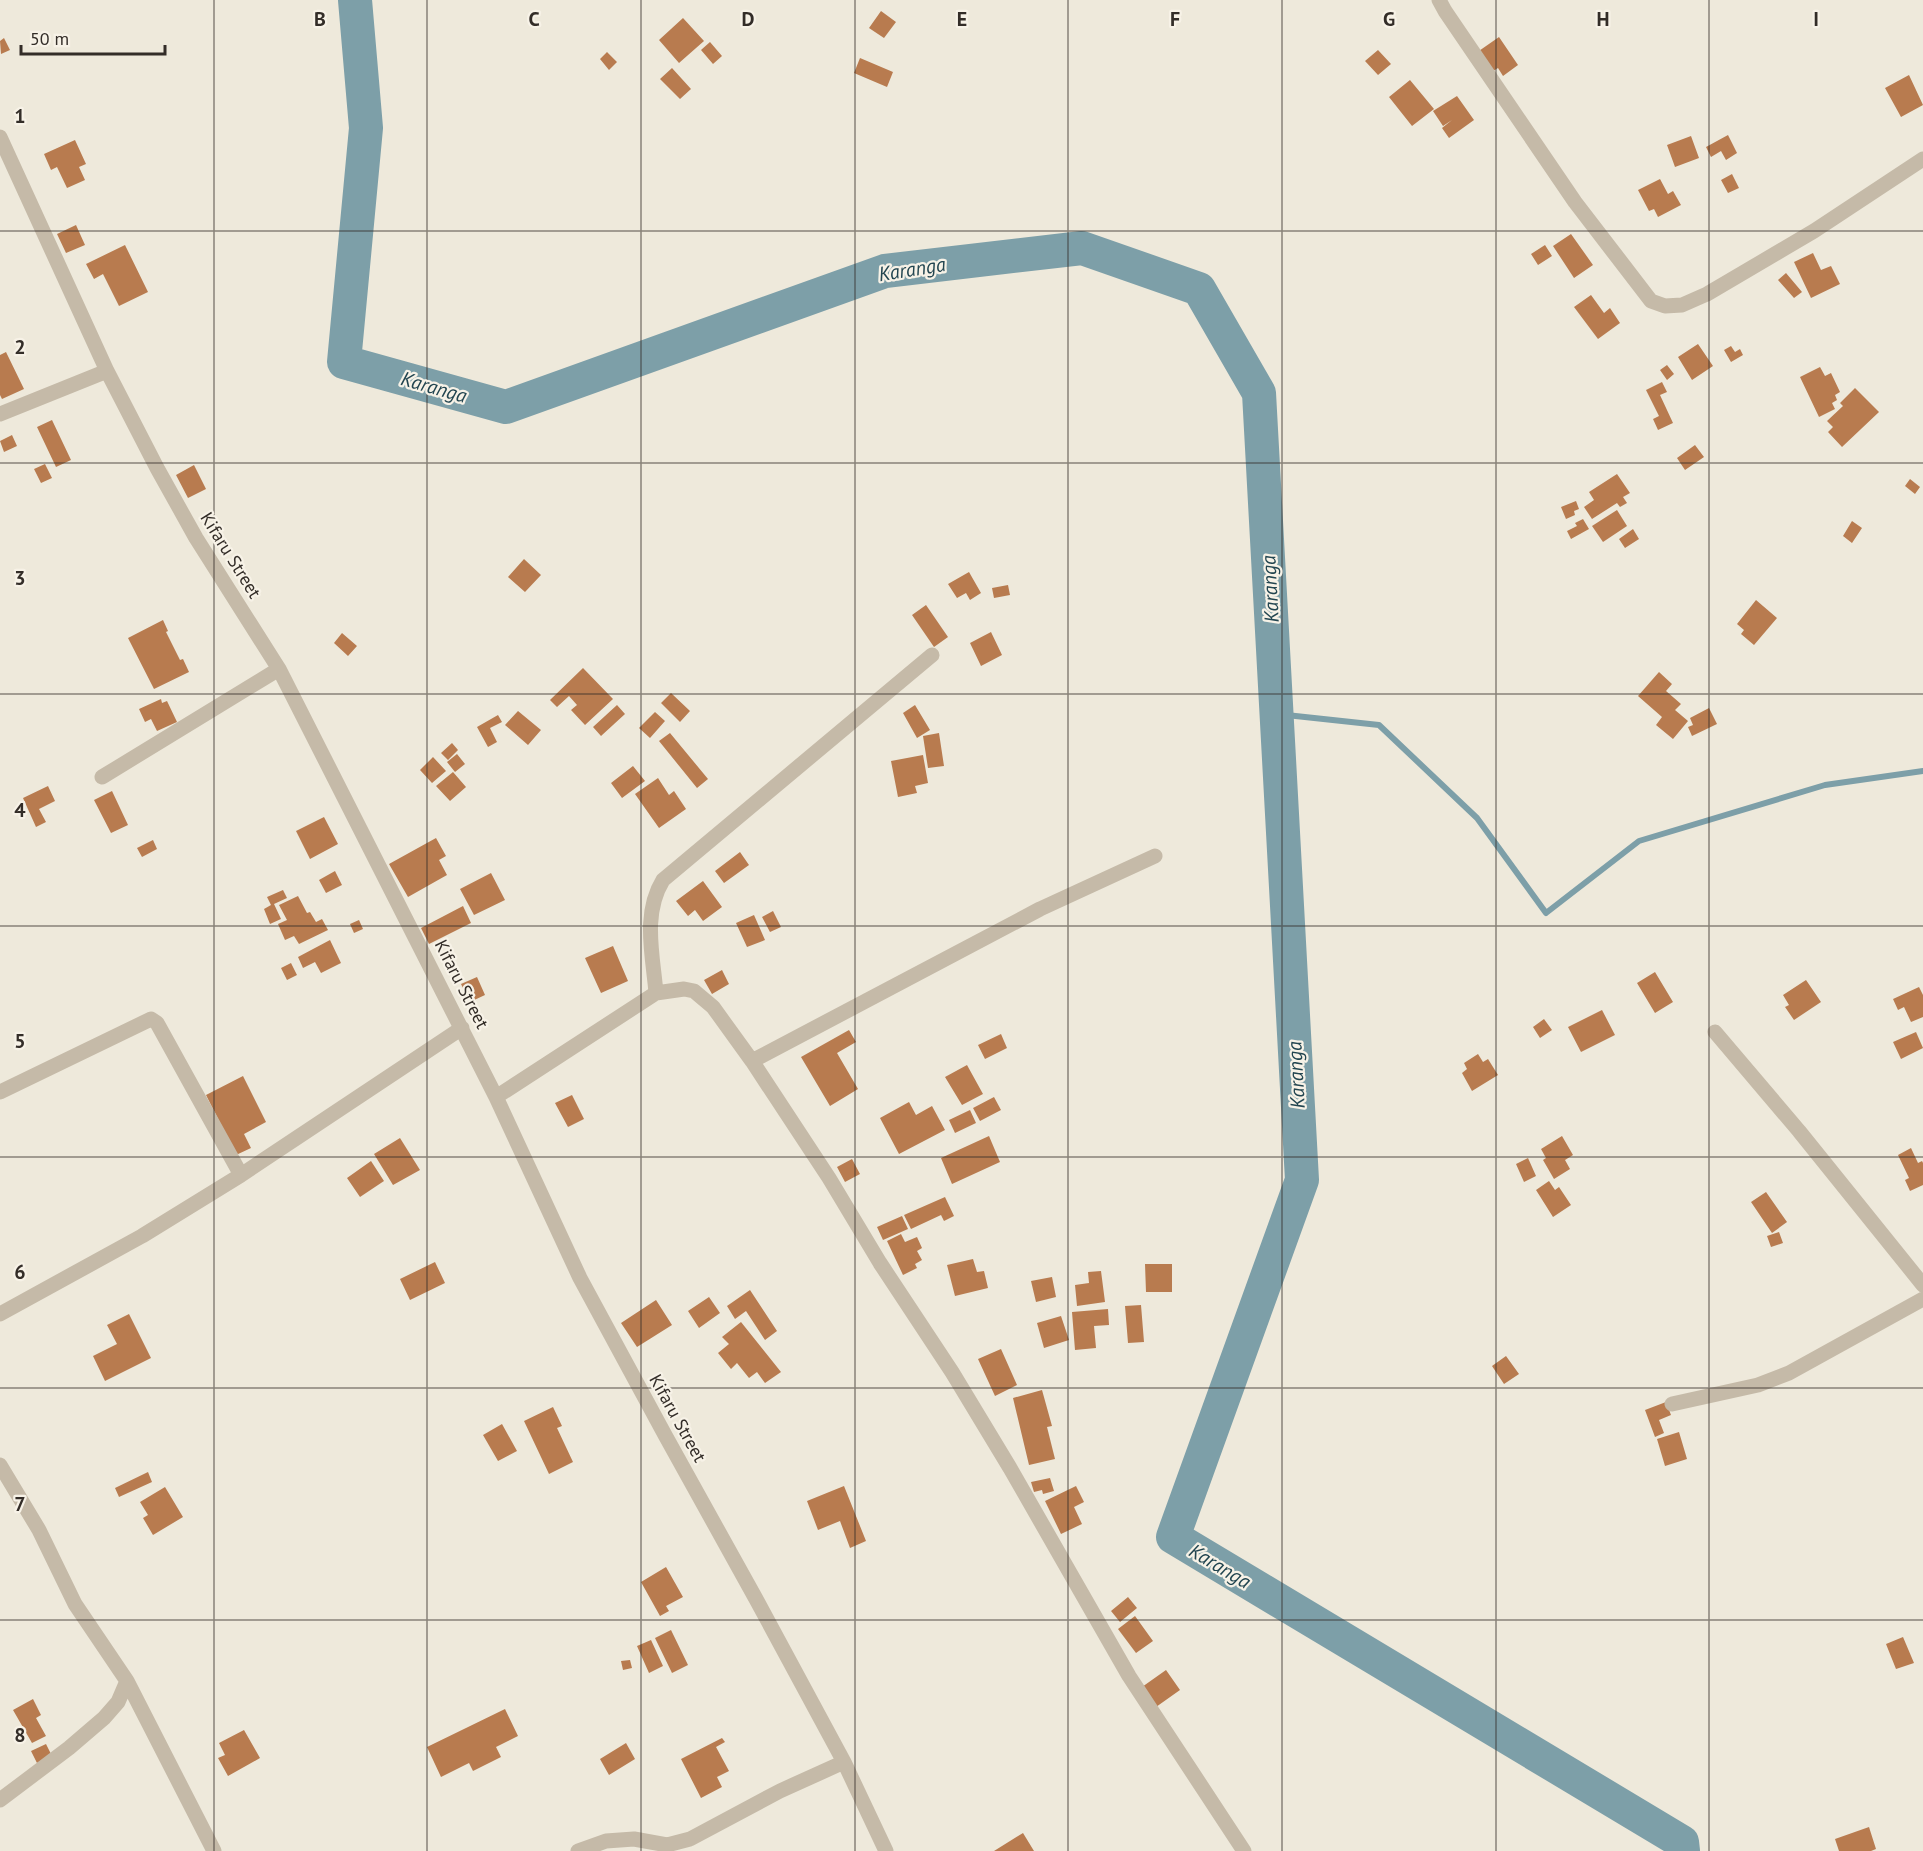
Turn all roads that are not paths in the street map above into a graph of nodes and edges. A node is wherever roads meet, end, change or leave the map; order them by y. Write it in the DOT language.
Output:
graph roads {
  1 [pos="1439,0"];
  2 [pos="0,137"];
  3 [pos="1923,159"];
  4 [pos="107,371"];
  5 [pos="0,414"];
  6 [pos="932,655"];
  7 [pos="279,669"];
  8 [pos="102,777"];
  9 [pos="1155,856"];
  10 [pos="656,993"];
  11 [pos="462,1028"];
  12 [pos="1715,1032"];
  13 [pos="752,1061"];
  14 [pos="0,1092"];
  15 [pos="496,1097"];
  16 [pos="241,1175"];
  17 [pos="1923,1286"];
  18 [pos="1923,1299"];
  19 [pos="0,1314"];
  20 [pos="1672,1404"];
  21 [pos="0,1465"];
  22 [pos="127,1681"];
  23 [pos="844,1762"];
  24 [pos="0,1800"];
  25 [pos="214,1851"];
  26 [pos="579,1851"];
  27 [pos="886,1851"];
  28 [pos="1244,1851"];
  1 -- 3 [label="street"];
  2 -- 4 [label="street, Kifaru Street"];
  4 -- 5 [label="street"];
  4 -- 7 [label="street, Kifaru Street"];
  6 -- 10 [label="street"];
  7 -- 8 [label="street"];
  7 -- 11 [label="street, Kifaru Street"];
  9 -- 13 [label="street"];
  10 -- 13 [label="street"];
  10 -- 15 [label="street"];
  11 -- 15 [label="street, Kifaru Street"];
  11 -- 16 [label="street"];
  12 -- 17 [label="street"];
  13 -- 28 [label="street"];
  14 -- 16 [label="street"];
  15 -- 23 [label="street, Kifaru Street"];
  16 -- 19 [label="street"];
  18 -- 20 [label="street"];
  21 -- 22 [label="street"];
  22 -- 24 [label="street"];
  22 -- 25 [label="street"];
  23 -- 26 [label="street"];
  23 -- 27 [label="street, Kifaru Street"];
}
